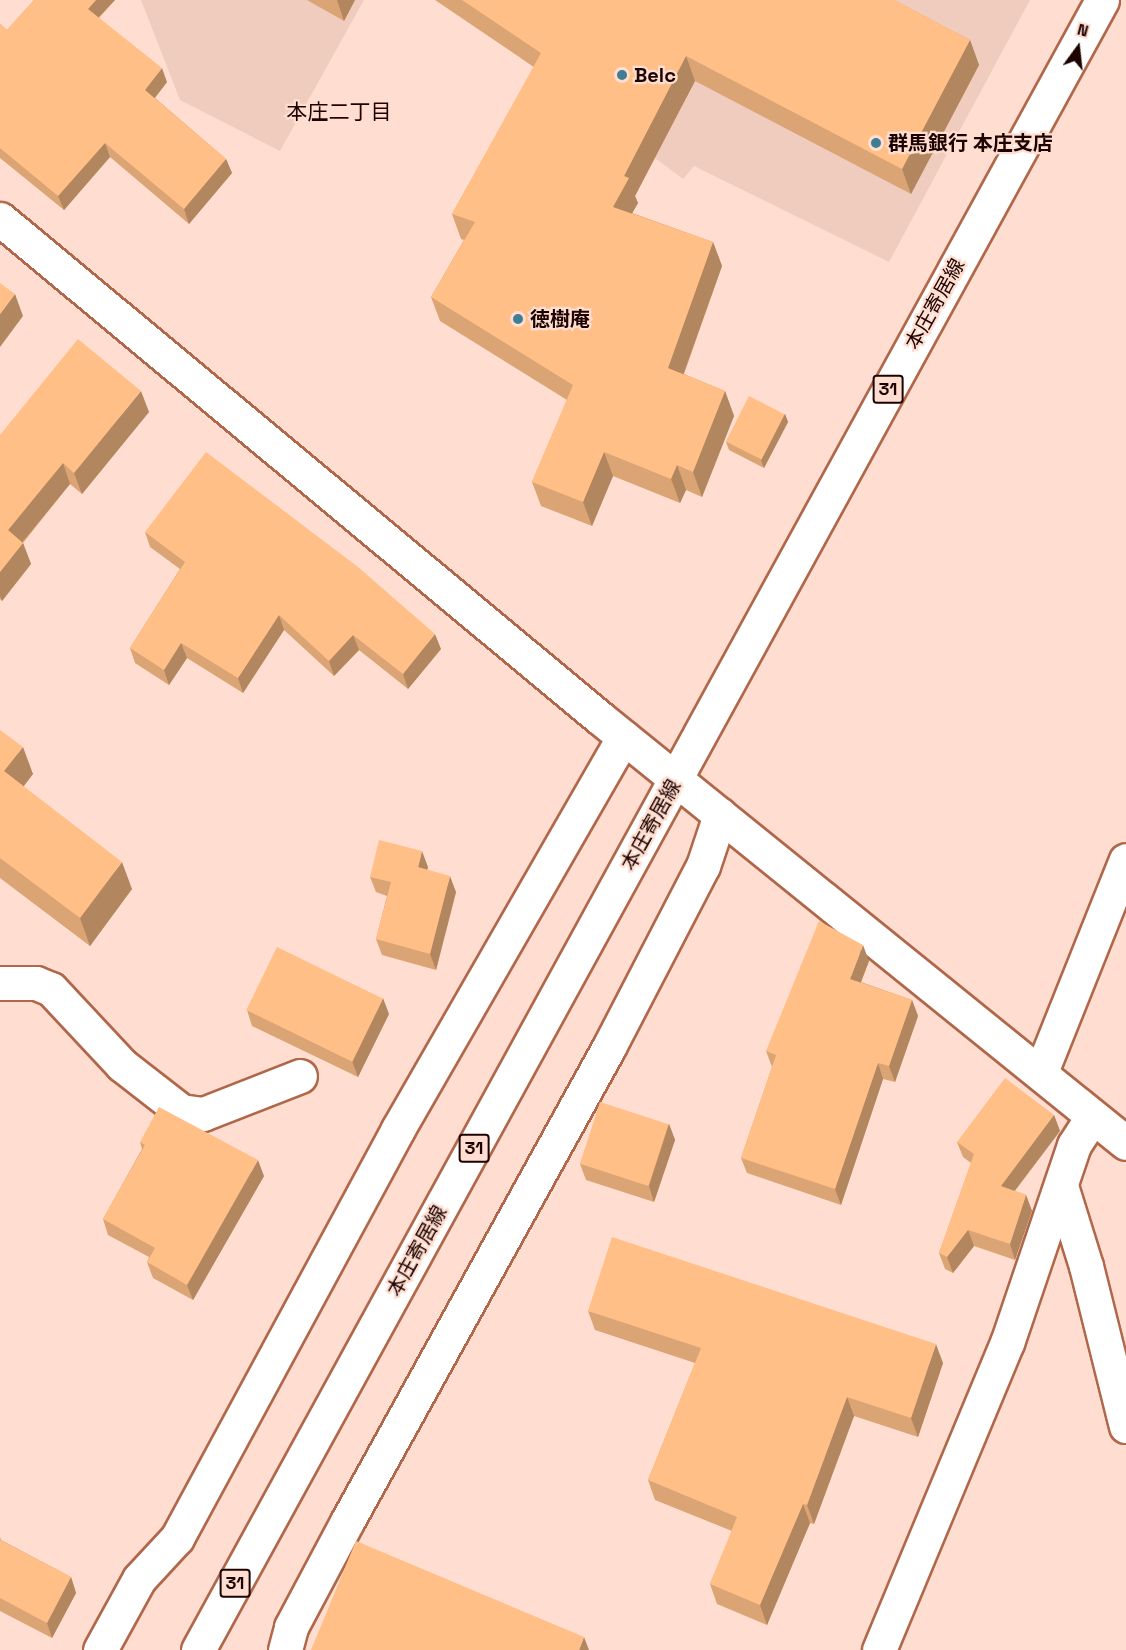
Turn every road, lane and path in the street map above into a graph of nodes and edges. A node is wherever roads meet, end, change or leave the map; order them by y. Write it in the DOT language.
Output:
graph roads {
  1 [pos="1102,0"];
  2 [pos="0,219"];
  3 [pos="623,737"];
  4 [pos="676,780"];
  5 [pos="720,815"];
  6 [pos="1126,860"];
  7 [pos="0,983"];
  8 [pos="1041,1072"];
  9 [pos="300,1076"];
  10 [pos="1092,1117"];
  11 [pos="1126,1143"];
  12 [pos="1062,1189"];
  13 [pos="1126,1426"];
  14 [pos="100,1650"];
  15 [pos="198,1650"];
  16 [pos="285,1650"];
  17 [pos="879,1650"];
  1 -- 4 [label="street, 本庄寄居線 / 31"];
  2 -- 3 [label="street"];
  3 -- 4 [label="street"];
  3 -- 14 [label="street"];
  4 -- 5 [label="street"];
  4 -- 15 [label="street, 本庄寄居線 / 31"];
  5 -- 8 [label="street"];
  5 -- 16 [label="street"];
  6 -- 8 [label="street"];
  7 -- 9 [label="street"];
  8 -- 10 [label="street"];
  10 -- 11 [label="street"];
  10 -- 12 [label="street"];
  12 -- 13 [label="street"];
  12 -- 17 [label="street"];
}
